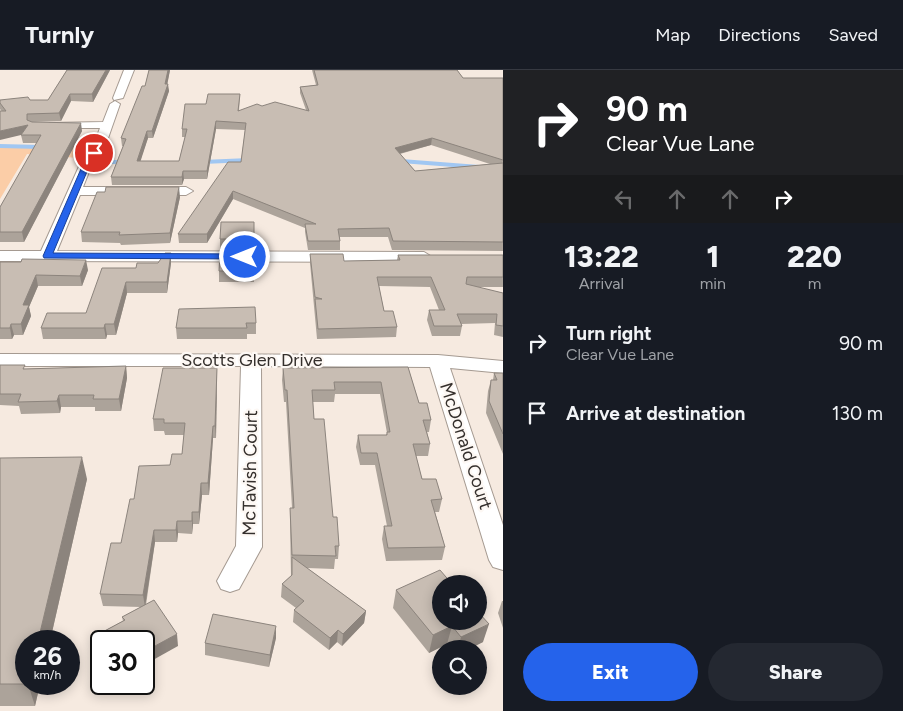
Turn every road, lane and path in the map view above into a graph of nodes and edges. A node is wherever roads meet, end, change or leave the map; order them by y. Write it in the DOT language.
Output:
graph roads {
  1 [pos="129,70"];
  2 [pos="43,125"];
  3 [pos="108,125"];
  4 [pos="76,190"];
  5 [pos="186,190"];
  6 [pos="0,256"];
  7 [pos="47,256"];
  8 [pos="444,257"];
  9 [pos="0,360"];
  10 [pos="251,360"];
  11 [pos="438,361"];
  12 [pos="503,367"];
  13 [pos="502,560"];
  14 [pos="230,581"];
  1 -- 3 [label="street"];
  2 -- 3 [label="street"];
  3 -- 4 [label="street"];
  4 -- 5 [label="street"];
  4 -- 7 [label="street"];
  6 -- 7 [label="street"];
  7 -- 8 [label="street"];
  9 -- 10 [label="street, Scotts Glen Drive"];
  10 -- 11 [label="street, Scotts Glen Drive"];
  10 -- 14 [label="street, McTavish Court"];
  11 -- 12 [label="street, Scotts Glen Drive"];
  11 -- 13 [label="street, McDonald Court"];
}
